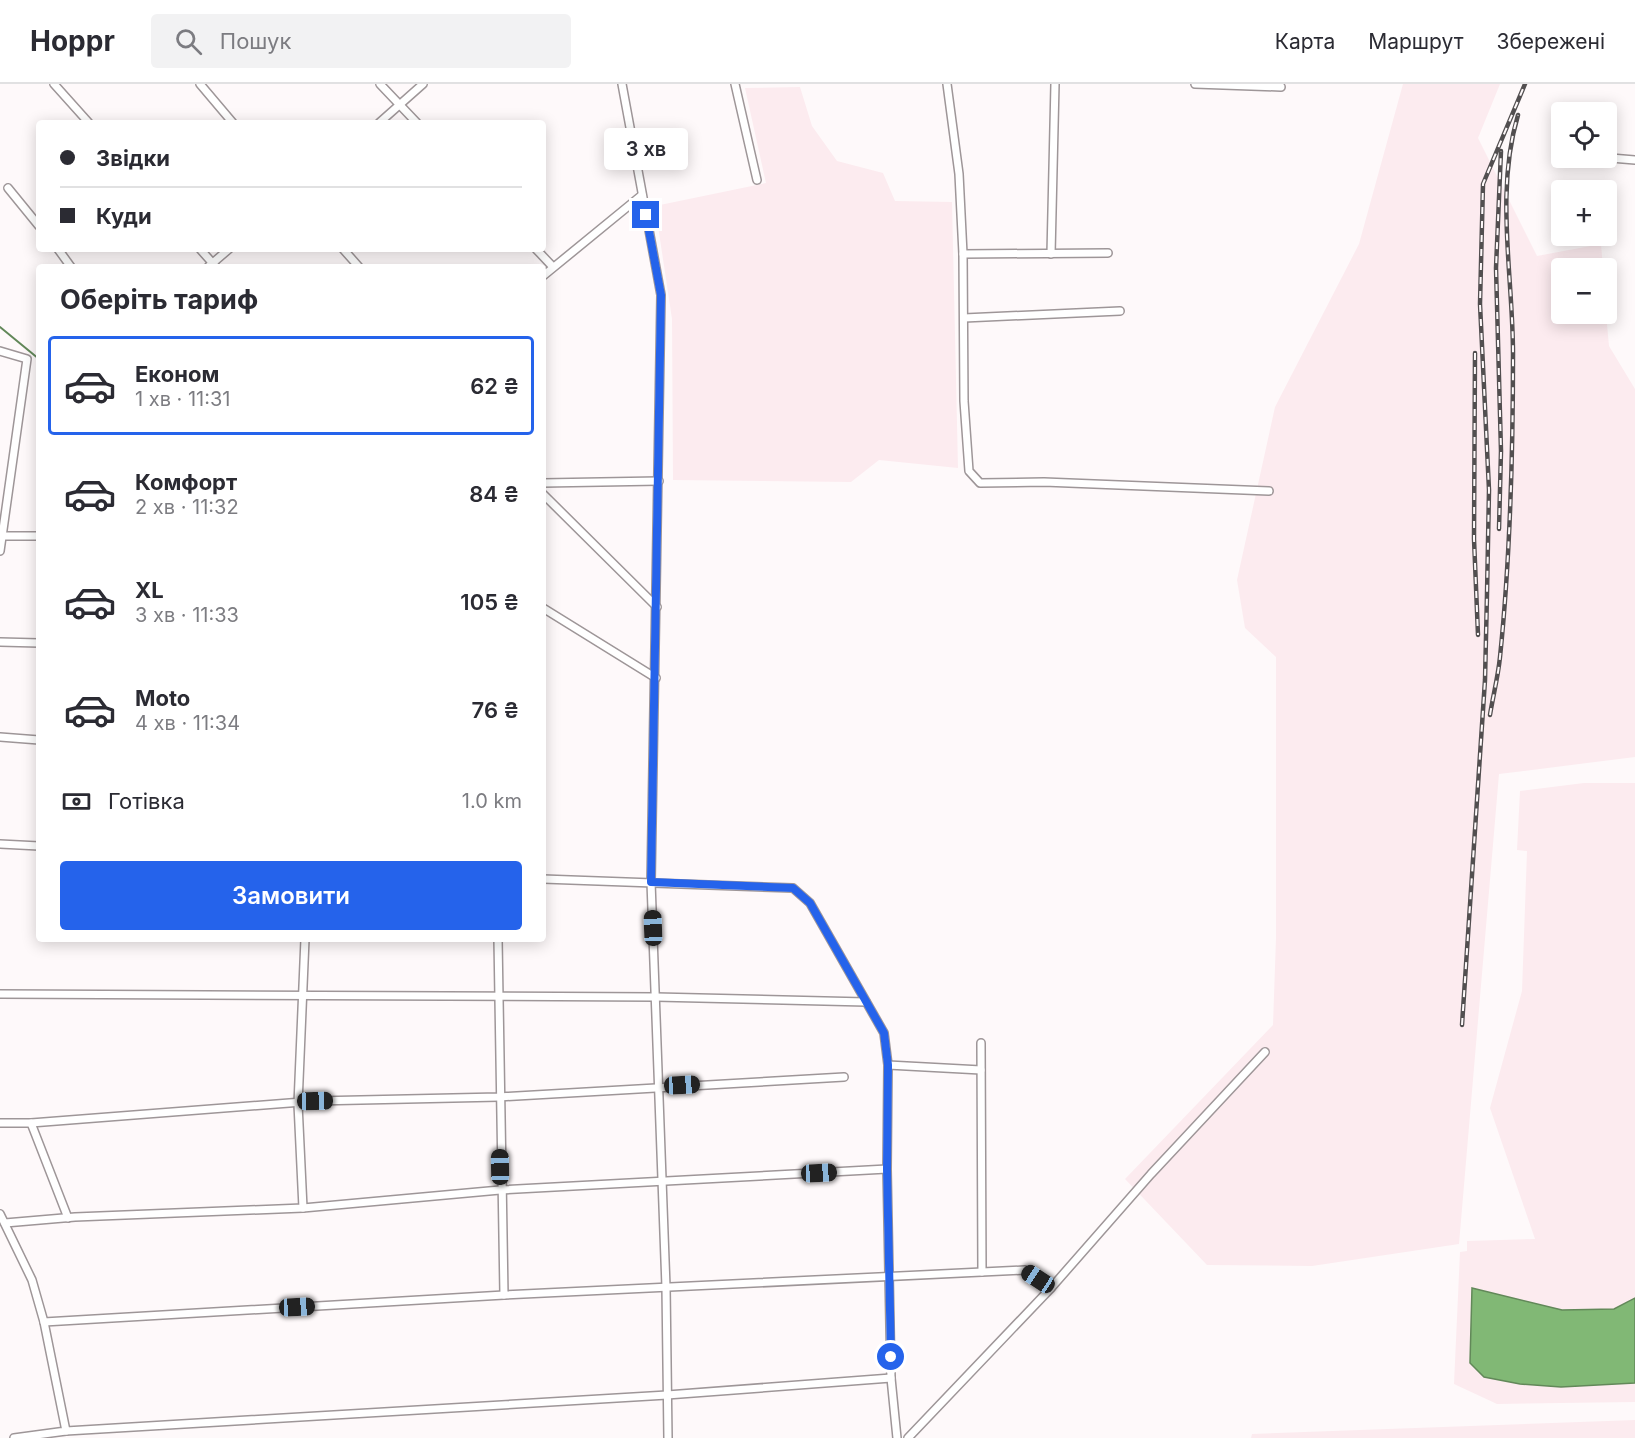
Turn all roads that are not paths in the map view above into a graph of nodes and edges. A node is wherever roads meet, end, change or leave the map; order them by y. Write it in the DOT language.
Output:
graph roads {
  1 [pos="54,84"];
  2 [pos="200,84"];
  3 [pos="380,84"];
  4 [pos="423,84"];
  5 [pos="622,84"];
  6 [pos="735,84"];
  7 [pos="947,84"];
  8 [pos="1055,84"];
  9 [pos="1195,84"];
  10 [pos="1281,87"];
  11 [pos="400,105"];
  12 [pos="86,120"];
  13 [pos="230,120"];
  14 [pos="382,120"];
  15 [pos="414,120"];
  16 [pos="1617,158"];
  17 [pos="1635,160"];
  18 [pos="757,180"];
  19 [pos="8,188"];
  20 [pos="642,195"];
  21 [pos="36,222"];
  22 [pos="226,252"];
  23 [pos="346,252"];
  24 [pos="540,252"];
  25 [pos="1108,253"];
  26 [pos="963,254"];
  27 [pos="1051,254"];
  28 [pos="214,264"];
  29 [pos="356,264"];
  30 [pos="554,267"];
  31 [pos="546,274"];
  32 [pos="1120,310"];
  33 [pos="963,318"];
  34 [pos="0,351"];
  35 [pos="659,481"];
  36 [pos="546,483"];
  37 [pos="1269,491"];
  38 [pos="546,497"];
  39 [pos="3,536"];
  40 [pos="36,536"];
  41 [pos="0,551"];
  42 [pos="657,607"];
  43 [pos="546,610"];
  44 [pos="0,642"];
  45 [pos="36,643"];
  46 [pos="656,678"];
  47 [pos="0,737"];
  48 [pos="36,740"];
  49 [pos="0,844"];
  50 [pos="36,846"];
  51 [pos="546,879"];
  52 [pos="651,882"];
  53 [pos="305,942"];
  54 [pos="498,942"];
  55 [pos="0,994"];
  56 [pos="500,996"];
  57 [pos="301,997"];
  58 [pos="656,997"];
  59 [pos="866,1002"];
  60 [pos="981,1043"];
  61 [pos="1265,1052"];
  62 [pos="888,1065"];
  63 [pos="981,1070"];
  64 [pos="844,1077"];
  65 [pos="659,1086"];
  66 [pos="499,1096"];
  67 [pos="298,1104"];
  68 [pos="0,1123"];
  69 [pos="31,1123"];
  70 [pos="887,1169"];
  71 [pos="661,1181"];
  72 [pos="500,1190"];
  73 [pos="303,1208"];
  74 [pos="0,1214"];
  75 [pos="68,1218"];
  76 [pos="5,1223"];
  77 [pos="982,1272"];
  78 [pos="889,1276"];
  79 [pos="666,1287"];
  80 [pos="1052,1288"];
  81 [pos="504,1295"];
  82 [pos="44,1322"];
  83 [pos="891,1377"];
  84 [pos="667,1395"];
  85 [pos="66,1431"];
  86 [pos="14,1438"];
  87 [pos="668,1438"];
  88 [pos="897,1438"];
  89 [pos="908,1438"];
  1 -- 12 [label="street"];
  2 -- 13 [label="street"];
  3 -- 11 [label="street"];
  4 -- 11 [label="street"];
  5 -- 20 [label="street"];
  6 -- 18 [label="street"];
  7 -- 26 [label="street"];
  8 -- 27 [label="street"];
  9 -- 10 [label="street"];
  11 -- 14 [label="street"];
  11 -- 15 [label="street"];
  16 -- 17 [label="street"];
  19 -- 21 [label="street"];
  20 -- 30 [label="street"];
  20 -- 35 [label="street"];
  22 -- 28 [label="street"];
  23 -- 29 [label="street"];
  24 -- 30 [label="street"];
  25 -- 27 [label="street"];
  26 -- 27 [label="street"];
  26 -- 33 [label="street"];
  30 -- 31 [label="street"];
  32 -- 33 [label="street"];
  33 -- 37 [label="street"];
  34 -- 39 [label="street"];
  35 -- 36 [label="street"];
  35 -- 42 [label="street"];
  38 -- 42 [label="street"];
  39 -- 40 [label="street"];
  39 -- 41 [label="street"];
  42 -- 46 [label="street"];
  43 -- 46 [label="street"];
  44 -- 45 [label="street"];
  46 -- 52 [label="street"];
  47 -- 48 [label="street"];
  49 -- 50 [label="street"];
  51 -- 52 [label="street"];
  52 -- 58 [label="street"];
  52 -- 59 [label="street"];
  53 -- 57 [label="street"];
  54 -- 56 [label="street"];
  55 -- 57 [label="street"];
  56 -- 57 [label="street"];
  56 -- 58 [label="street"];
  56 -- 66 [label="street"];
  57 -- 67 [label="street"];
  58 -- 59 [label="street"];
  58 -- 65 [label="street"];
  59 -- 62 [label="street"];
  60 -- 63 [label="street"];
  61 -- 80 [label="street"];
  62 -- 63 [label="street"];
  62 -- 70 [label="street"];
  63 -- 77 [label="street"];
  64 -- 65 [label="street"];
  65 -- 66 [label="street"];
  65 -- 71 [label="street"];
  66 -- 67 [label="street"];
  66 -- 72 [label="street"];
  67 -- 69 [label="street"];
  67 -- 73 [label="street"];
  68 -- 69 [label="street"];
  69 -- 75 [label="street"];
  70 -- 71 [label="street"];
  70 -- 78 [label="street"];
  71 -- 72 [label="street"];
  71 -- 79 [label="street"];
  72 -- 73 [label="street"];
  72 -- 81 [label="street"];
  73 -- 75 [label="street"];
  74 -- 76 [label="street"];
  75 -- 76 [label="street"];
  76 -- 82 [label="street"];
  77 -- 78 [label="street"];
  77 -- 80 [label="street"];
  78 -- 79 [label="street"];
  78 -- 83 [label="street"];
  79 -- 81 [label="street"];
  79 -- 84 [label="street"];
  80 -- 89 [label="street"];
  81 -- 82 [label="street"];
  82 -- 85 [label="street"];
  83 -- 84 [label="street"];
  83 -- 88 [label="street"];
  84 -- 85 [label="street"];
  84 -- 87 [label="street"];
  85 -- 86 [label="street"];
}
